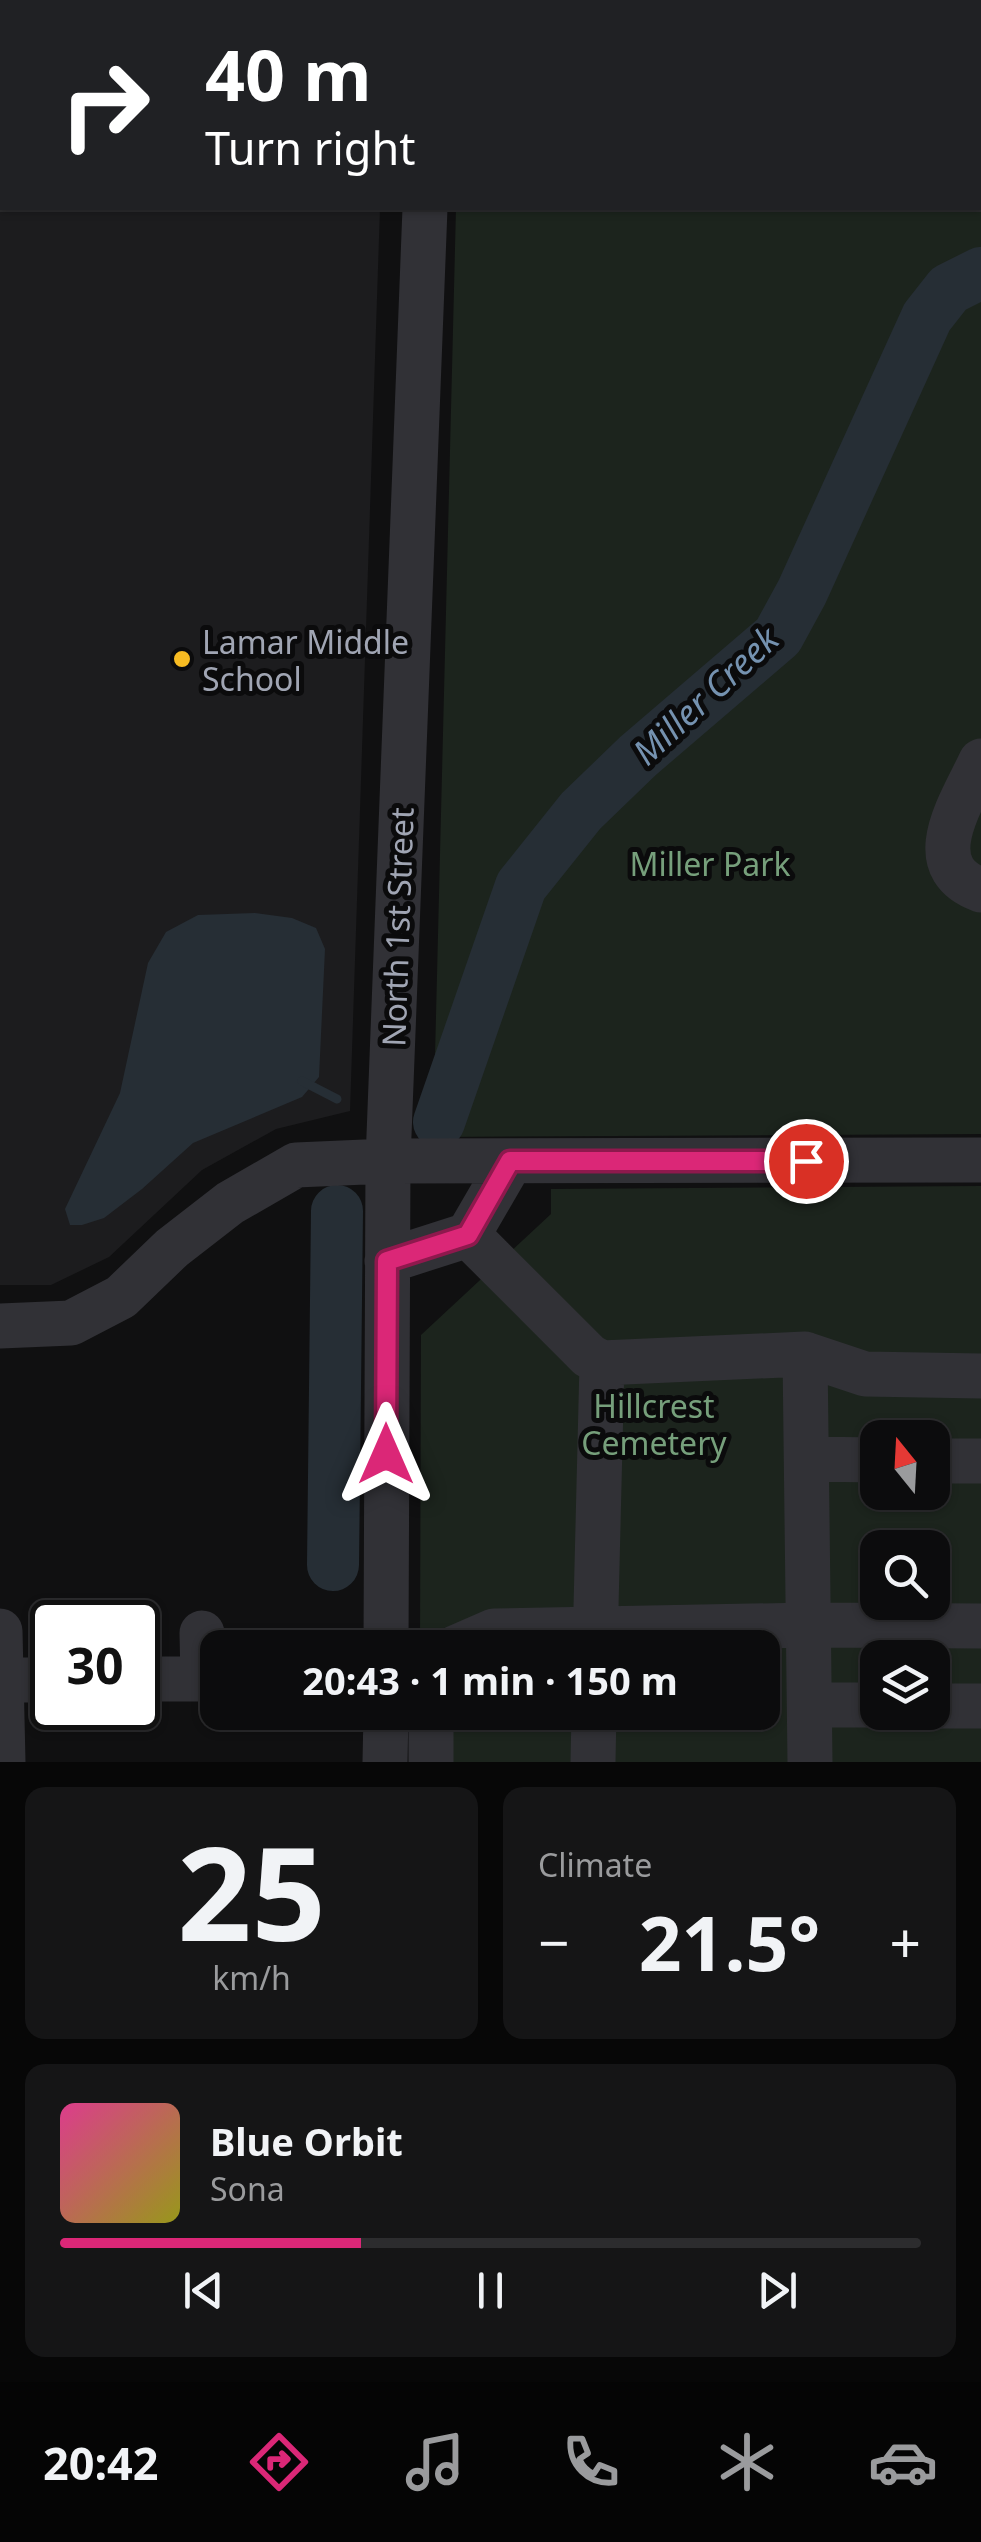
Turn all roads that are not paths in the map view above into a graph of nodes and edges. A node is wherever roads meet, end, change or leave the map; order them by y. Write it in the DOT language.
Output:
graph roads {
  1 [pos="425,210"];
  2 [pos="981,762"];
  3 [pos="981,890"];
  4 [pos="981,1160"];
  5 [pos="388,1161"];
  6 [pos="510,1161"];
  7 [pos="468,1235"];
  8 [pos="387,1261"];
  9 [pos="0,1326"];
  10 [pos="805,1354"];
  11 [pos="602,1363"];
  12 [pos="981,1376"];
  13 [pos="807,1459"];
  14 [pos="860,1460"];
  15 [pos="950,1460"];
  16 [pos="981,1461"];
  17 [pos="809,1625"];
  18 [pos="981,1626"];
  19 [pos="386,1630"];
  20 [pos="595,1630"];
  21 [pos="727,1630"];
  22 [pos="0,1631"];
  23 [pos="160,1679"];
  24 [pos="200,1679"];
  25 [pos="1,1680"];
  26 [pos="30,1680"];
  27 [pos="810,1705"];
  28 [pos="860,1705"];
  29 [pos="950,1706"];
  30 [pos="981,1706"];
  31 [pos="386,1730"];
  32 [pos="432,1730"];
  33 [pos="594,1730"];
  34 [pos="2,1762"];
  35 [pos="386,1762"];
  36 [pos="431,1762"];
  37 [pos="593,1762"];
  38 [pos="810,1762"];
  1 -- 5 [label="street, North 1st Street"];
  2 -- 3 [label="street"];
  4 -- 6 [label="street"];
  5 -- 6 [label="street"];
  5 -- 8 [label="street, North 1st Street"];
  5 -- 9 [label="street"];
  6 -- 7 [label="street"];
  7 -- 8 [label="street"];
  7 -- 11 [label="street"];
  8 -- 19 [label="street, North 1st Street"];
  10 -- 11 [label="street"];
  10 -- 12 [label="street"];
  10 -- 13 [label="street"];
  11 -- 20 [label="street"];
  13 -- 14 [label="street"];
  13 -- 17 [label="street"];
  15 -- 16 [label="street"];
  17 -- 18 [label="street"];
  17 -- 21 [label="street"];
  17 -- 27 [label="street"];
  22 -- 25 [label="street"];
  23 -- 24 [label="street"];
  25 -- 26 [label="street"];
  25 -- 34 [label="street"];
  27 -- 28 [label="street"];
  27 -- 38 [label="street"];
  29 -- 30 [label="street"];
  31 -- 35 [label="street"];
  32 -- 36 [label="street"];
  33 -- 37 [label="street"];
}
